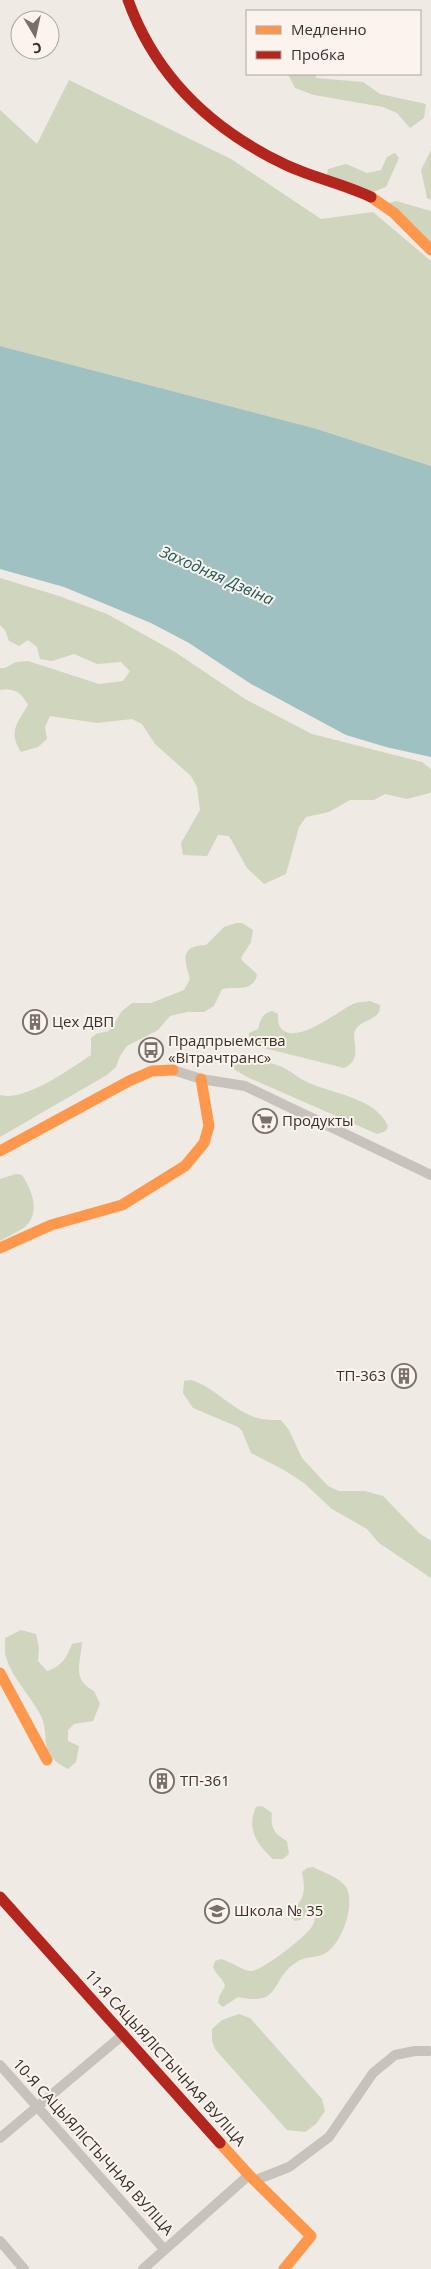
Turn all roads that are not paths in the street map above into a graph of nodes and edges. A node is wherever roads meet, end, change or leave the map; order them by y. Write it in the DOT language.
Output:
graph roads {
  1 [pos="128,0"];
  2 [pos="431,250"];
  3 [pos="173,1070"];
  4 [pos="201,1079"];
  5 [pos="0,1151"];
  6 [pos="431,1175"];
  7 [pos="0,1248"];
  8 [pos="0,1673"];
  9 [pos="47,1760"];
  10 [pos="0,1897"];
  11 [pos="124,2034"];
  12 [pos="429,2052"];
  13 [pos="0,2065"];
  14 [pos="37,2107"];
  15 [pos="0,2138"];
  16 [pos="253,2177"];
  17 [pos="0,2241"];
  18 [pos="164,2249"];
  19 [pos="24,2269"];
  20 [pos="143,2269"];
  21 [pos="284,2269"];
  1 -- 2 [label="street"];
  3 -- 4 [label="street"];
  3 -- 5 [label="street"];
  4 -- 6 [label="street"];
  4 -- 7 [label="street"];
  8 -- 9 [label="street"];
  10 -- 11 [label="street, 11-Я САЦЫЯЛІСТЫЧНАЯ ВУЛІЦА"];
  11 -- 14 [label="street"];
  11 -- 16 [label="street, 11-Я САЦЫЯЛІСТЫЧНАЯ ВУЛІЦА"];
  12 -- 16 [label="street"];
  13 -- 14 [label="street, 10-Я САЦЫЯЛІСТЫЧНАЯ ВУЛІЦА"];
  14 -- 15 [label="street"];
  14 -- 18 [label="street, 10-Я САЦЫЯЛІСТЫЧНАЯ ВУЛІЦА"];
  16 -- 18 [label="street"];
  16 -- 21 [label="street, 11-Я САЦЫЯЛІСТЫЧНАЯ ВУЛІЦА"];
  17 -- 19 [label="street"];
  18 -- 20 [label="street"];
}
